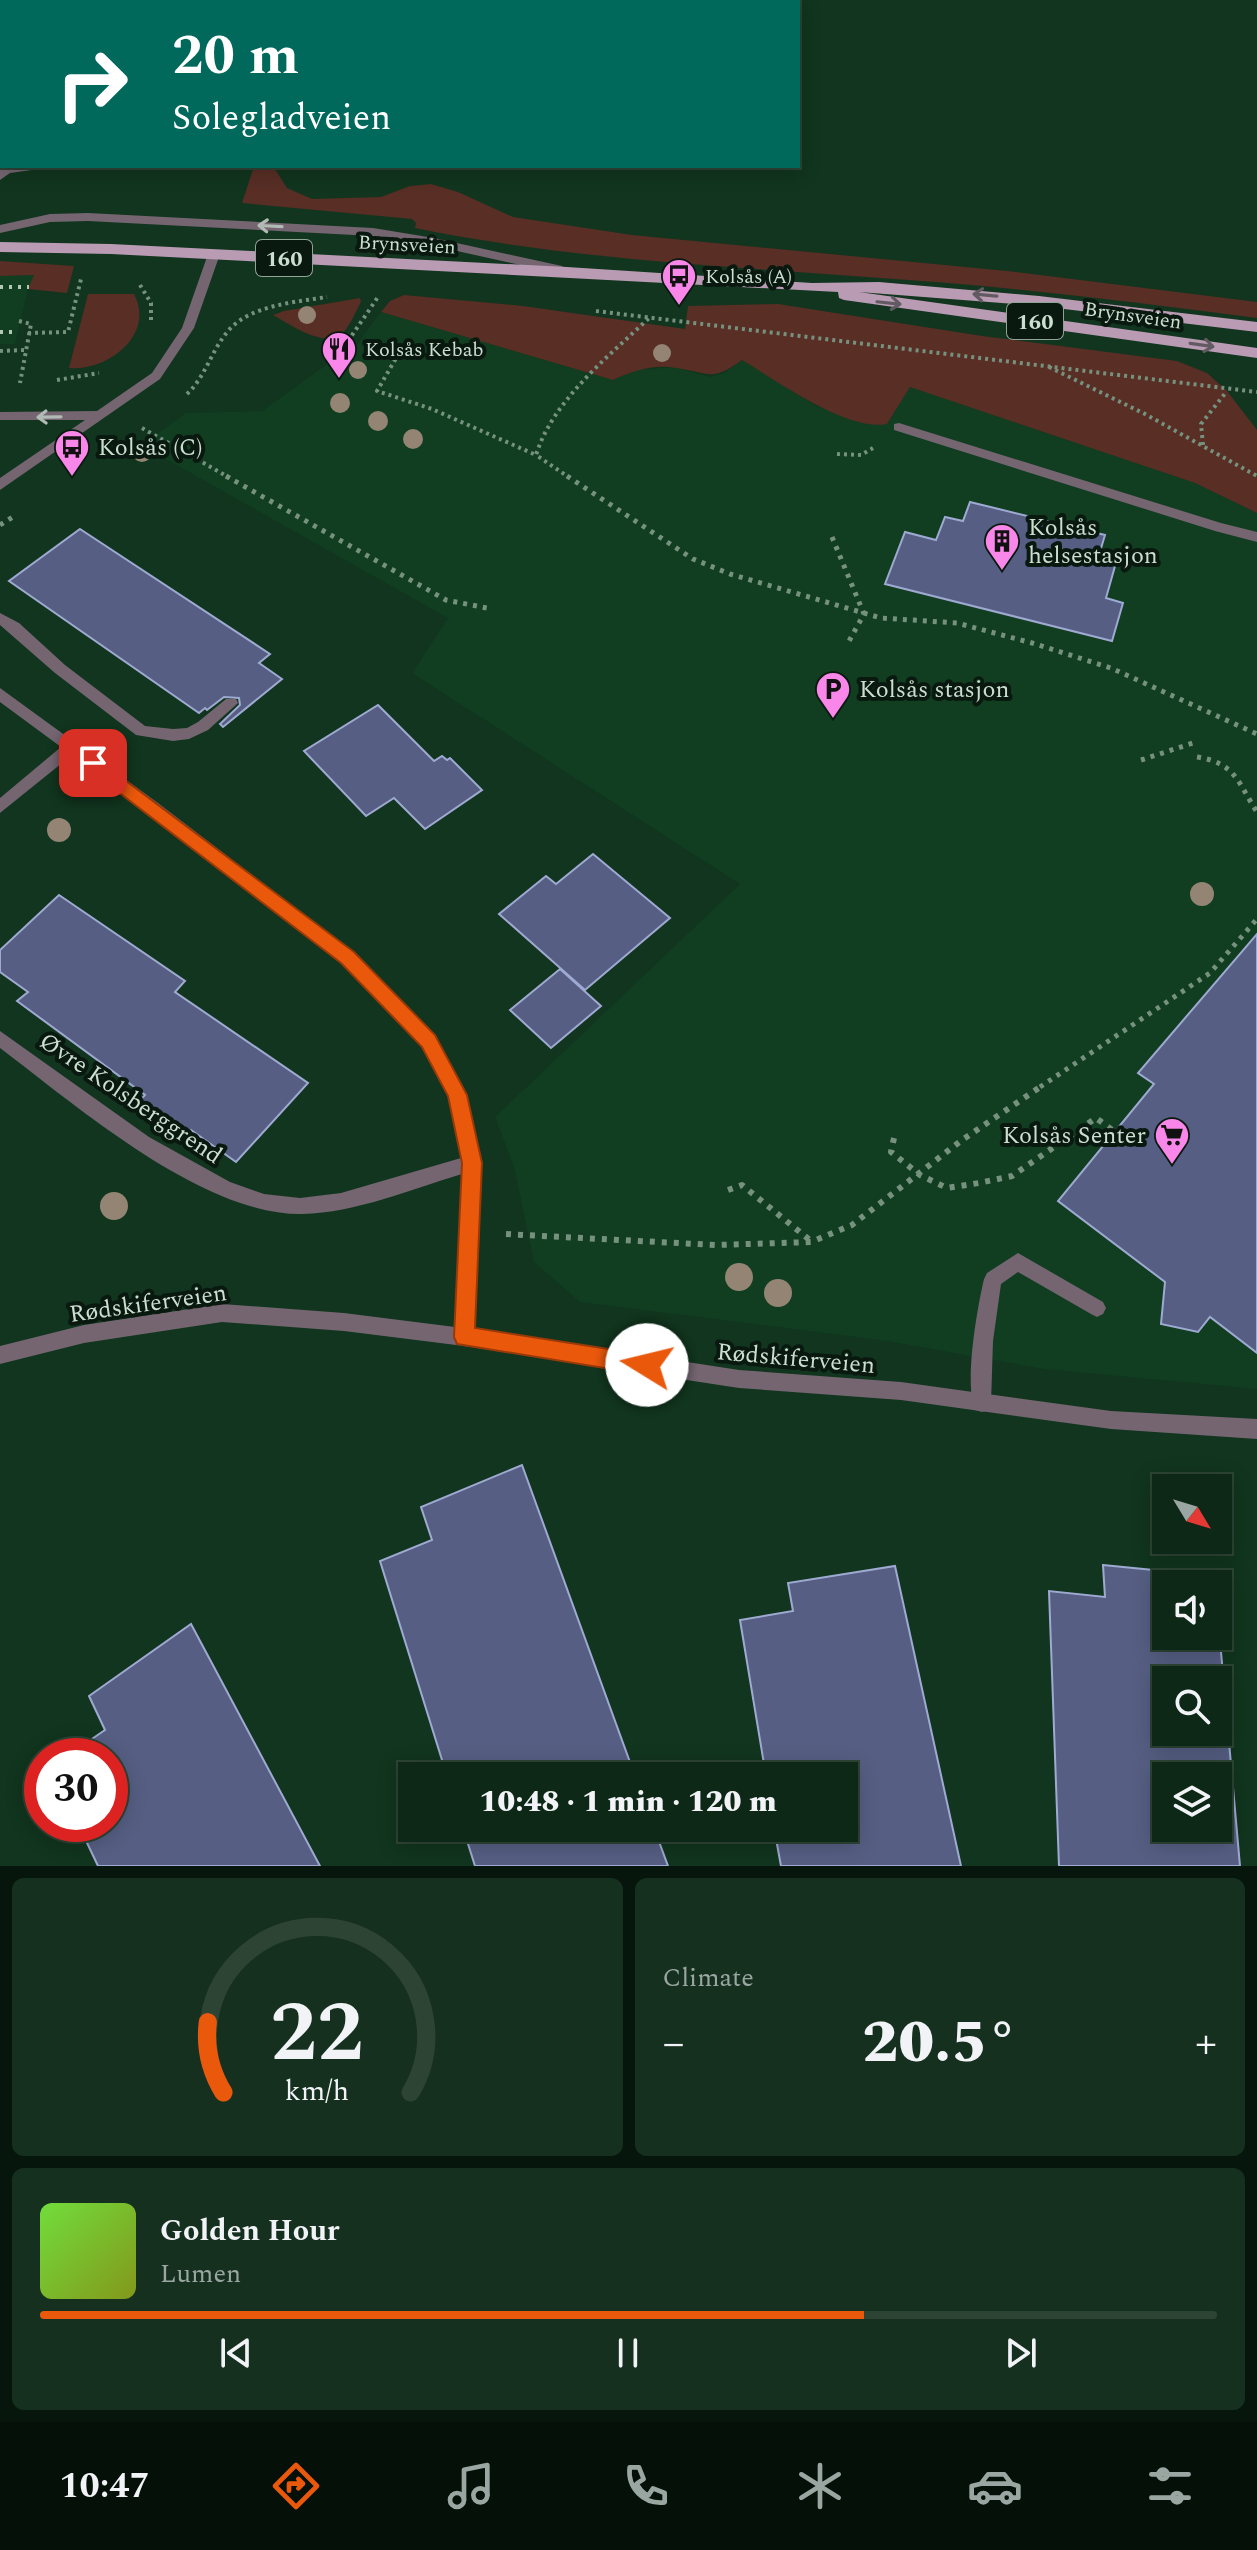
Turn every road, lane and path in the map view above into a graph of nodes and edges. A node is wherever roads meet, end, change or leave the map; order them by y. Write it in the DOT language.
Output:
graph roads {
  1 [pos="22,168"];
  2 [pos="0,177"];
  3 [pos="0,229"];
  4 [pos="0,247"];
  5 [pos="214,254"];
  6 [pos="567,272"];
  7 [pos="136,283"];
  8 [pos="812,288"];
  9 [pos="370,291"];
  10 [pos="77,293"];
  11 [pos="331,296"];
  12 [pos="588,310"];
  13 [pos="650,318"];
  14 [pos="19,321"];
  15 [pos="1257,327"];
  16 [pos="230,329"];
  17 [pos="28,333"];
  18 [pos="145,335"];
  19 [pos="344,347"];
  20 [pos="24,350"];
  21 [pos="0,351"];
  22 [pos="399,353"];
  23 [pos="1257,353"];
  24 [pos="1045,365"];
  25 [pos="108,367"];
  26 [pos="53,381"];
  27 [pos="29,382"];
  28 [pos="1227,391"];
  29 [pos="1257,392"];
  30 [pos="97,415"];
  31 [pos="0,416"];
  32 [pos="899,427"];
  33 [pos="142,428"];
  34 [pos="1203,446"];
  35 [pos="536,455"];
  36 [pos="1257,476"];
  37 [pos="0,485"];
  38 [pos="832,537"];
  39 [pos="1257,537"];
  40 [pos="487,608"];
  41 [pos="864,614"];
  42 [pos="0,618"];
  43 [pos="848,643"];
  44 [pos="0,694"];
  45 [pos="231,703"];
  46 [pos="1257,734"];
  47 [pos="1193,743"];
  48 [pos="71,747"];
  49 [pos="1197,757"];
  50 [pos="1141,760"];
  51 [pos="0,807"];
  52 [pos="1257,812"];
  53 [pos="1257,919"];
  54 [pos="0,1038"];
  55 [pos="1115,1132"];
  56 [pos="894,1138"];
  57 [pos="472,1163"];
  58 [pos="920,1175"];
  59 [pos="728,1190"];
  60 [pos="469,1232"];
  61 [pos="811,1242"];
  62 [pos="1097,1308"];
  63 [pos="464,1337"];
  64 [pos="0,1355"];
  65 [pos="982,1403"];
  66 [pos="1257,1429"];
  1 -- 2 [label="street"];
  6 -- 3 [label="street, one-way"];
  4 -- 5 [label="main road, Brynsveien / 160"];
  5 -- 6 [label="main road, Brynsveien / 160"];
  5 -- 30 [label="street"];
  6 -- 8 [label="main road, Brynsveien / 160"];
  7 -- 18 [label="path"];
  15 -- 8 [label="main road, Brynsveien / 160, one-way"];
  8 -- 23 [label="main road, Brynsveien / 160, one-way"];
  9 -- 19 [label="path"];
  10 -- 17 [label="path"];
  11 -- 16 [label="path"];
  12 -- 13 [label="path"];
  13 -- 24 [label="path"];
  13 -- 35 [label="path"];
  14 -- 17 [label="path"];
  17 -- 20 [label="path"];
  20 -- 21 [label="path"];
  20 -- 27 [label="path"];
  22 -- 35 [label="path"];
  24 -- 28 [label="path"];
  24 -- 34 [label="path"];
  25 -- 26 [label="path"];
  28 -- 29 [label="path"];
  28 -- 34 [label="path"];
  30 -- 31 [label="street, one-way"];
  30 -- 37 [label="street"];
  32 -- 39 [label="street"];
  33 -- 40 [label="path"];
  34 -- 36 [label="path"];
  35 -- 41 [label="path"];
  38 -- 41 [label="path"];
  41 -- 43 [label="path"];
  41 -- 46 [label="path"];
  42 -- 45 [label="street"];
  44 -- 48 [label="street"];
  47 -- 50 [label="path"];
  48 -- 51 [label="street"];
  48 -- 57 [label="street"];
  49 -- 52 [label="path"];
  53 -- 58 [label="path"];
  54 -- 57 [label="street, Øvre Kolsberggrend"];
  55 -- 58 [label="path"];
  56 -- 58 [label="path"];
  57 -- 60 [label="street"];
  58 -- 61 [label="path"];
  59 -- 61 [label="path"];
  60 -- 61 [label="path"];
  60 -- 63 [label="street"];
  62 -- 65 [label="street"];
  63 -- 64 [label="street, Rødskiferveien"];
  63 -- 65 [label="street, Rødskiferveien"];
  65 -- 66 [label="street, Rødskiferveien"];
}
